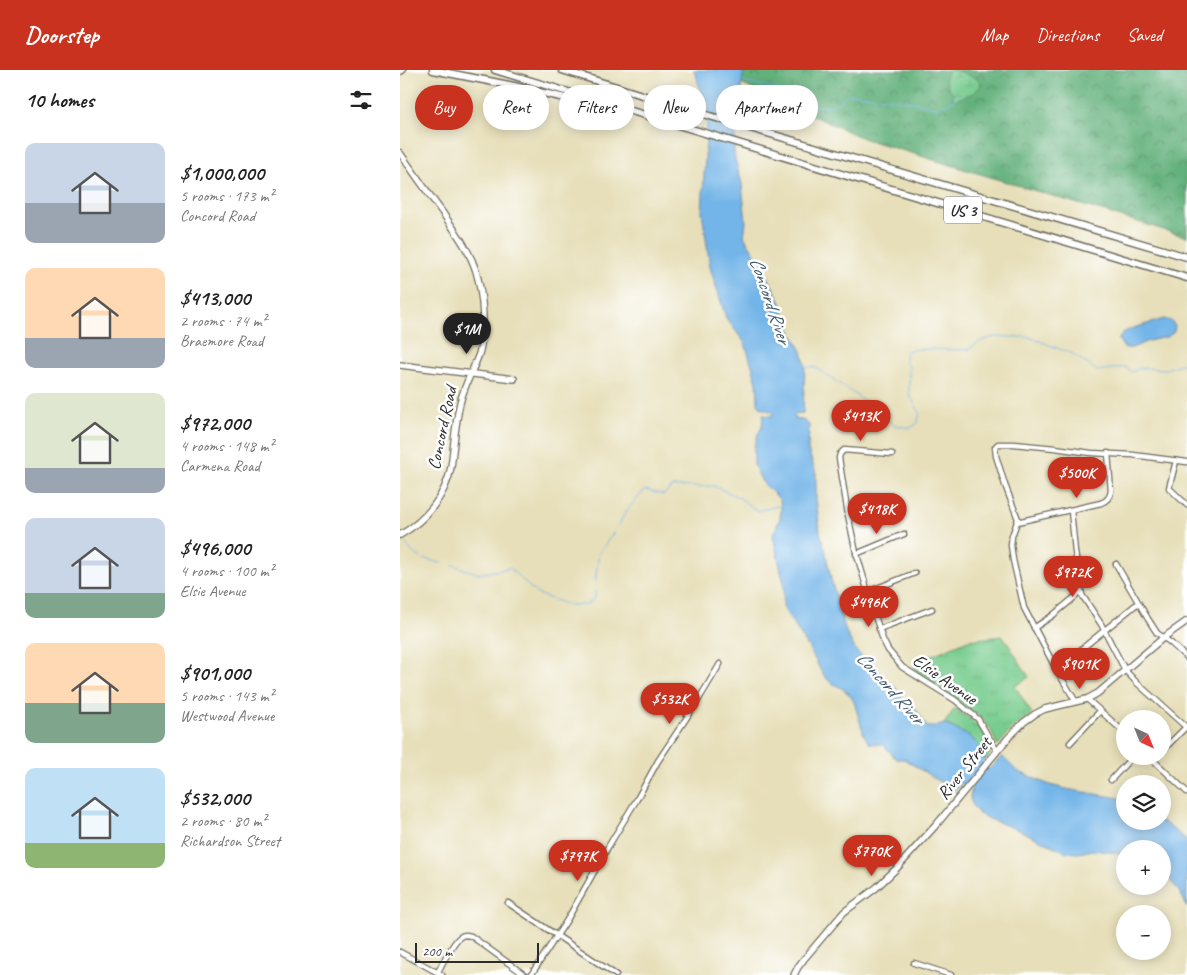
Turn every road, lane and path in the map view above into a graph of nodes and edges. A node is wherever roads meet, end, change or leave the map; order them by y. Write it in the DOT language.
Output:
graph roads {
  1 [pos="433,70"];
  2 [pos="495,70"];
  3 [pos="562,70"];
  4 [pos="559,89"];
  5 [pos="559,97"];
  6 [pos="634,111"];
  7 [pos="400,154"];
  8 [pos="1187,257"];
  9 [pos="1187,278"];
  10 [pos="400,365"];
  11 [pos="471,372"];
  12 [pos="514,378"];
  13 [pos="1108,453"];
  14 [pos="892,454"];
  15 [pos="1176,461"];
  16 [pos="1187,462"];
  17 [pos="883,502"];
  18 [pos="1187,505"];
  19 [pos="1072,510"];
  20 [pos="848,515"];
  21 [pos="1017,522"];
  22 [pos="904,534"];
  23 [pos="400,535"];
  24 [pos="856,554"];
  25 [pos="1116,564"];
  26 [pos="915,573"];
  27 [pos="867,592"];
  28 [pos="1081,592"];
  29 [pos="1138,602"];
  30 [pos="932,610"];
  31 [pos="1187,621"];
  32 [pos="1034,628"];
  33 [pos="879,629"];
  34 [pos="1104,630"];
  35 [pos="1163,638"];
  36 [pos="1187,658"];
  37 [pos="720,664"];
  38 [pos="1055,667"];
  39 [pos="1125,670"];
  40 [pos="1086,699"];
  41 [pos="1076,702"];
  42 [pos="1100,711"];
  43 [pos="1116,725"];
  44 [pos="1186,727"];
  45 [pos="1171,742"];
  46 [pos="1070,743"];
  47 [pos="997,752"];
  48 [pos="1124,765"];
  49 [pos="1160,765"];
  50 [pos="1111,780"];
  51 [pos="1187,792"];
  52 [pos="508,903"];
  53 [pos="557,936"];
  54 [pos="400,952"];
  55 [pos="914,963"];
  56 [pos="440,974"];
  57 [pos="525,975"];
  58 [pos="531,975"];
  59 [pos="616,975"];
  60 [pos="794,975"];
  61 [pos="950,975"];
  1 -- 5 [label="highway"];
  2 -- 4 [label="highway, US 3"];
  3 -- 8 [label="highway, US 3"];
  6 -- 9 [label="highway, US 3"];
  7 -- 11 [label="main road, Concord Road"];
  10 -- 11 [label="main road"];
  11 -- 12 [label="main road"];
  11 -- 23 [label="main road, Concord Road"];
  13 -- 15 [label="street"];
  13 -- 19 [label="street"];
  13 -- 21 [label="street"];
  14 -- 20 [label="street, Elsie Avenue"];
  15 -- 16 [label="street"];
  15 -- 18 [label="street"];
  17 -- 20 [label="street"];
  19 -- 21 [label="street"];
  19 -- 28 [label="street"];
  20 -- 24 [label="street, Elsie Avenue"];
  21 -- 32 [label="street"];
  22 -- 24 [label="street"];
  24 -- 27 [label="street, Elsie Avenue"];
  25 -- 29 [label="street"];
  26 -- 27 [label="street"];
  27 -- 33 [label="street, Elsie Avenue"];
  28 -- 32 [label="street"];
  28 -- 34 [label="street"];
  29 -- 34 [label="street"];
  29 -- 35 [label="street"];
  30 -- 33 [label="street"];
  31 -- 35 [label="main road, River Street"];
  32 -- 38 [label="street"];
  33 -- 47 [label="street, Elsie Avenue"];
  34 -- 38 [label="street"];
  34 -- 39 [label="street"];
  35 -- 36 [label="street"];
  35 -- 39 [label="main road, River Street"];
  37 -- 53 [label="street"];
  38 -- 41 [label="street"];
  39 -- 40 [label="main road, River Street"];
  39 -- 44 [label="street"];
  40 -- 41 [label="main road, River Street"];
  40 -- 42 [label="street"];
  41 -- 47 [label="main road, River Street"];
  42 -- 43 [label="street"];
  42 -- 46 [label="street"];
  44 -- 45 [label="street"];
  47 -- 60 [label="main road, River Street"];
  48 -- 50 [label="street"];
  49 -- 51 [label="street"];
  52 -- 53 [label="street"];
  53 -- 58 [label="street"];
  53 -- 59 [label="street"];
  54 -- 56 [label="street"];
  55 -- 61 [label="street"];
  56 -- 57 [label="street"];
}
